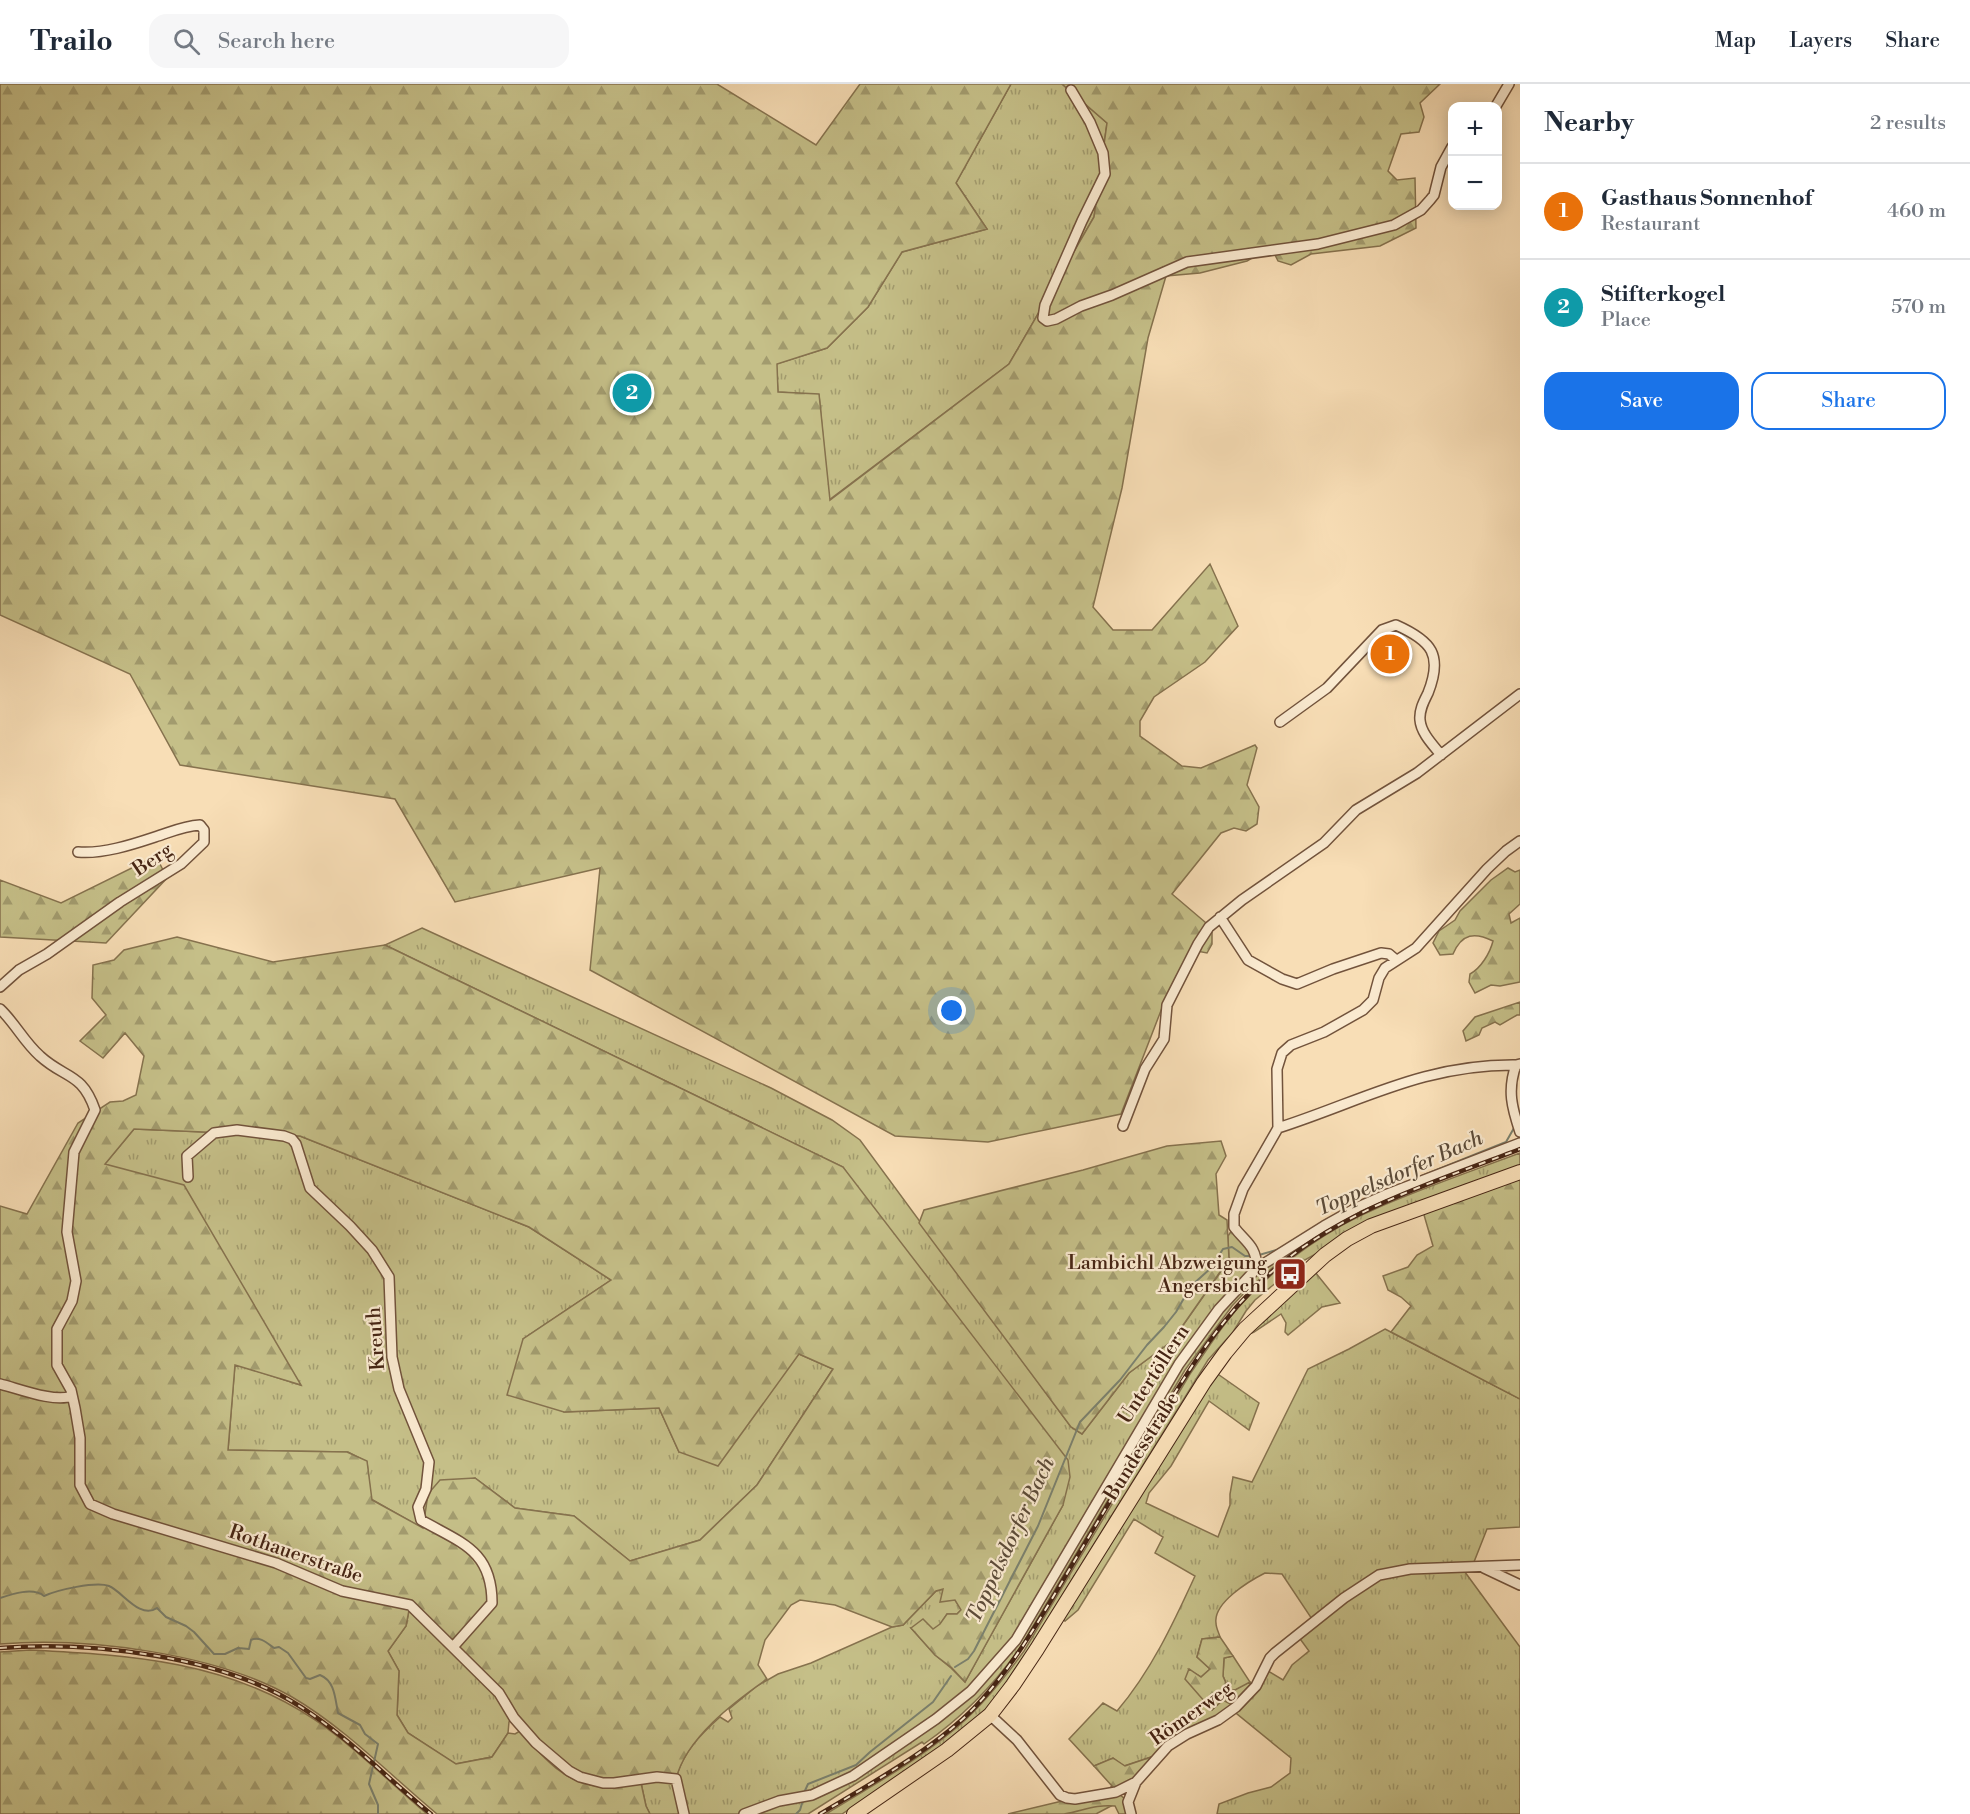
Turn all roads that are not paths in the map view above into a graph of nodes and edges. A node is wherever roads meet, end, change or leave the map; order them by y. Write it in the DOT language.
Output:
graph roads {
  1 [pos="1509,84"];
  2 [pos="1071,90"];
  3 [pos="1498,102"];
  4 [pos="1448,154"];
  5 [pos="1520,694"];
  6 [pos="1280,722"];
  7 [pos="1441,755"];
  8 [pos="1520,841"];
  9 [pos="78,852"];
  10 [pos="1220,917"];
  11 [pos="1396,960"];
  12 [pos="0,987"];
  13 [pos="0,1009"];
  14 [pos="1518,1065"];
  15 [pos="1123,1126"];
  16 [pos="1278,1128"];
  17 [pos="1520,1132"];
  18 [pos="1520,1143"];
  19 [pos="1520,1172"];
  20 [pos="188,1177"];
  21 [pos="1257,1268"];
  22 [pos="0,1384"];
  23 [pos="71,1396"];
  24 [pos="1520,1565"];
  25 [pos="1482,1567"];
  26 [pos="1520,1585"];
  27 [pos="453,1647"];
  28 [pos="990,1715"];
  29 [pos="1136,1782"];
  30 [pos="1116,1792"];
  31 [pos="1128,1802"];
  32 [pos="684,1814"];
  33 [pos="744,1814"];
  34 [pos="854,1814"];
  35 [pos="1131,1814"];
  1 -- 3 [label="street"];
  2 -- 4 [label="street"];
  5 -- 7 [label="street"];
  6 -- 7 [label="street"];
  7 -- 10 [label="street"];
  8 -- 11 [label="street"];
  9 -- 12 [label="street, Berg"];
  10 -- 11 [label="street"];
  10 -- 15 [label="street"];
  11 -- 16 [label="street"];
  13 -- 23 [label="street, Rothauerstraße"];
  14 -- 16 [label="street"];
  14 -- 17 [label="street"];
  16 -- 21 [label="street"];
  18 -- 21 [label="street, Untertöllern"];
  19 -- 28 [label="main road, Bundesstraße"];
  20 -- 27 [label="street, Kreuth"];
  21 -- 33 [label="street, Untertöllern"];
  22 -- 23 [label="street"];
  23 -- 27 [label="street, Rothauerstraße"];
  24 -- 25 [label="street, Römerweg"];
  25 -- 26 [label="street"];
  25 -- 29 [label="street, Römerweg"];
  27 -- 32 [label="street, Rothauerstraße"];
  28 -- 30 [label="street, Römerweg"];
  28 -- 34 [label="main road, Bundesstraße"];
  29 -- 30 [label="street, Römerweg"];
  29 -- 31 [label="street"];
  30 -- 31 [label="street"];
  31 -- 35 [label="street"];
}
